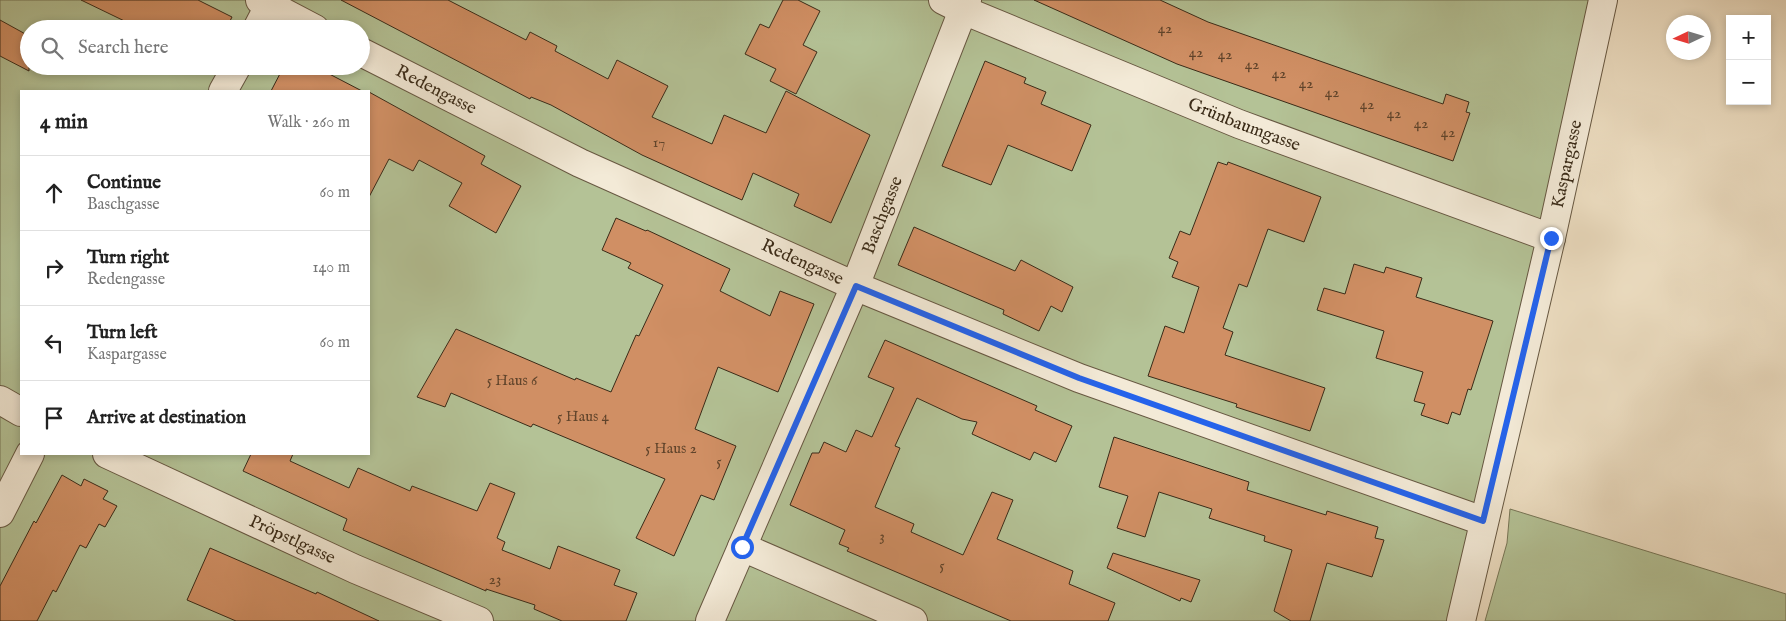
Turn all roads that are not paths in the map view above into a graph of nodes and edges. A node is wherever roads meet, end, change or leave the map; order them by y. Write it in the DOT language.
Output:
graph roads {
  1 [pos="1603,0"];
  2 [pos="957,3"];
  3 [pos="264,8"];
  4 [pos="293,20"];
  5 [pos="370,57"];
  6 [pos="232,75"];
  7 [pos="224,90"];
  8 [pos="1551,238"];
  9 [pos="856,286"];
  10 [pos="0,400"];
  11 [pos="20,411"];
  12 [pos="29,455"];
  13 [pos="109,455"];
  14 [pos="0,513"];
  15 [pos="1483,521"];
  16 [pos="742,547"];
  17 [pos="479,621"];
  18 [pos="710,621"];
  19 [pos="913,621"];
  20 [pos="1461,621"];
  1 -- 8 [label="street, Kaspargasse"];
  2 -- 8 [label="street, Grünbaumgasse"];
  2 -- 9 [label="street, Baschgasse"];
  3 -- 4 [label="street"];
  5 -- 9 [label="street, Redengasse"];
  6 -- 7 [label="street"];
  8 -- 15 [label="street, Kaspargasse"];
  9 -- 15 [label="street, Redengasse"];
  9 -- 16 [label="street, Baschgasse"];
  10 -- 11 [label="street"];
  12 -- 14 [label="street"];
  13 -- 17 [label="street, Pröpstlgasse"];
  15 -- 20 [label="street, Kaspargasse"];
  16 -- 18 [label="street, Baschgasse"];
  16 -- 19 [label="street"];
}
